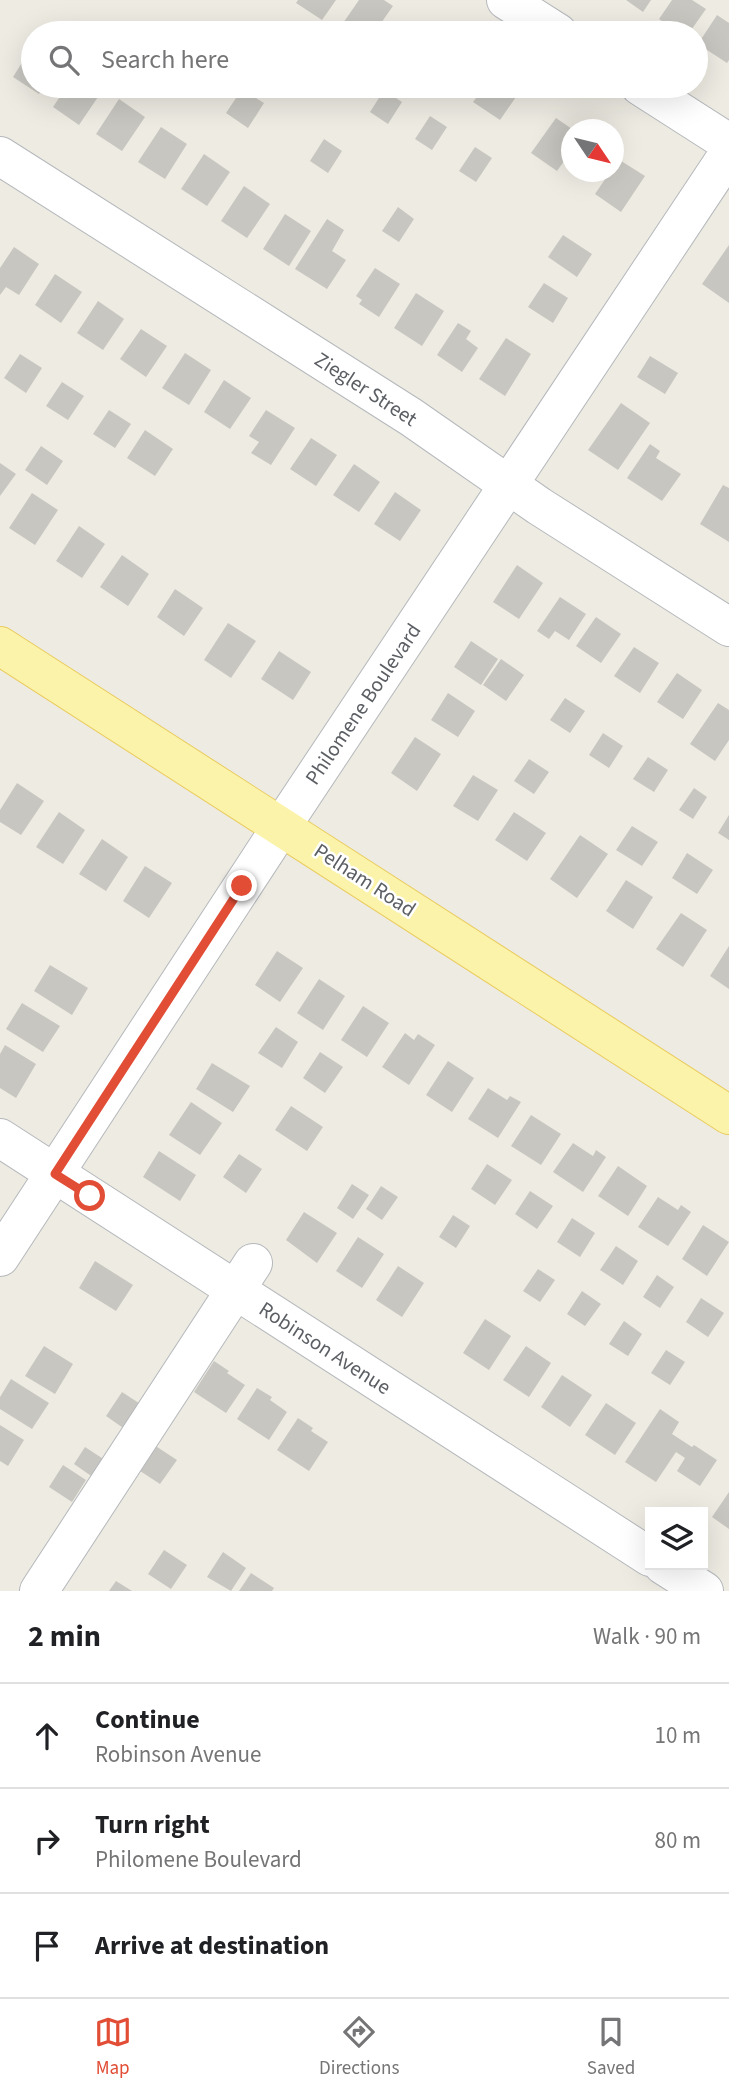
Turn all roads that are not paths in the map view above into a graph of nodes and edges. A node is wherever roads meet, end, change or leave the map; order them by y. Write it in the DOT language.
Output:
graph roads {
  1 [pos="506,0"];
  2 [pos="539,21"];
  3 [pos="659,98"];
  4 [pos="729,143"];
  5 [pos="729,153"];
  6 [pos="0,156"];
  7 [pos="510,486"];
  8 [pos="729,628"];
  9 [pos="0,646"];
  10 [pos="281,827"];
  11 [pos="729,1115"];
  12 [pos="0,1138"];
  13 [pos="55,1174"];
  14 [pos="0,1258"];
  15 [pos="245,1277"];
  16 [pos="645,1554"];
  17 [pos="671,1570"];
  18 [pos="39,1591"];
  19 [pos="704,1591"];
  1 -- 2 [label="street"];
  3 -- 4 [label="street"];
  5 -- 7 [label="street, Philomene Boulevard"];
  6 -- 7 [label="street, Ziegler Street"];
  7 -- 8 [label="street, Ziegler Street"];
  7 -- 10 [label="street, Philomene Boulevard"];
  9 -- 10 [label="main road, Pelham Road"];
  10 -- 11 [label="main road, Pelham Road"];
  10 -- 13 [label="street, Philomene Boulevard"];
  12 -- 13 [label="street, Robinson Avenue"];
  13 -- 14 [label="street, Philomene Boulevard"];
  13 -- 15 [label="street, Robinson Avenue"];
  15 -- 16 [label="street, Robinson Avenue"];
  15 -- 18 [label="street"];
  17 -- 19 [label="street"];
}
